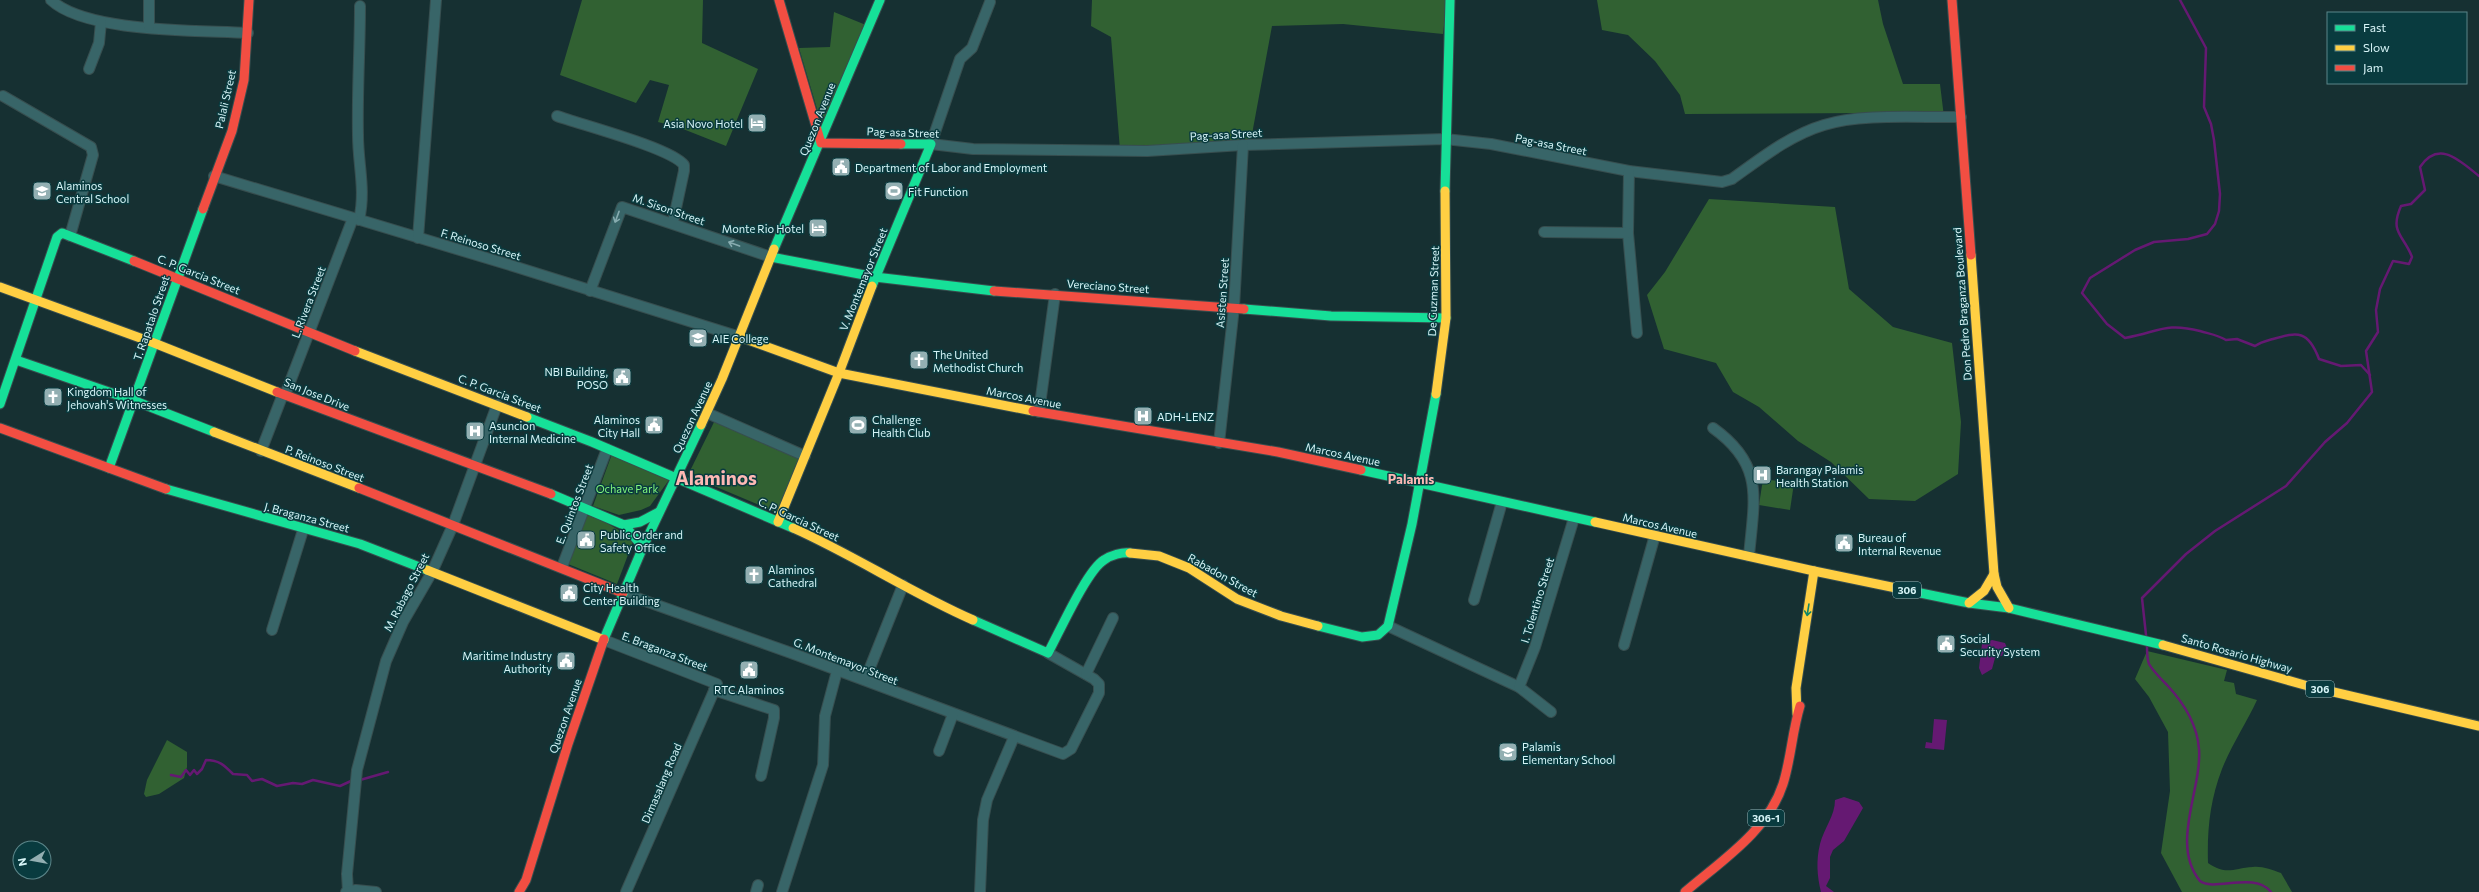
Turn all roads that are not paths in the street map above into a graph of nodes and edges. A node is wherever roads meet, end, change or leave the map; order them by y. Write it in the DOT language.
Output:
graph roads {
  1 [pos="51,0"];
  2 [pos="149,0"];
  3 [pos="249,0"];
  4 [pos="436,0"];
  5 [pos="779,0"];
  6 [pos="880,0"];
  7 [pos="1450,0"];
  8 [pos="1952,0"];
  9 [pos="990,2"];
  10 [pos="360,6"];
  11 [pos="101,22"];
  12 [pos="149,27"];
  13 [pos="248,33"];
  14 [pos="89,69"];
  15 [pos="3,96"];
  16 [pos="557,116"];
  17 [pos="1961,117"];
  18 [pos="1445,139"];
  19 [pos="822,143"];
  20 [pos="931,144"];
  21 [pos="1243,145"];
  22 [pos="1629,171"];
  23 [pos="214,176"];
  24 [pos="356,219"];
  25 [pos="672,222"];
  26 [pos="1544,232"];
  27 [pos="1628,233"];
  28 [pos="70,236"];
  29 [pos="418,238"];
  30 [pos="771,257"];
  31 [pos="875,277"];
  32 [pos="177,278"];
  33 [pos="0,287"];
  34 [pos="590,291"];
  35 [pos="1055,294"];
  36 [pos="36,301"];
  37 [pos="1234,307"];
  38 [pos="1446,318"];
  39 [pos="310,333"];
  40 [pos="1637,333"];
  41 [pos="740,337"];
  42 [pos="154,343"];
  43 [pos="16,360"];
  44 [pos="839,373"];
  45 [pos="284,394"];
  46 [pos="135,401"];
  47 [pos="0,404"];
  48 [pos="497,405"];
  49 [pos="1039,412"];
  50 [pos="707,414"];
  51 [pos="0,428"];
  52 [pos="1713,428"];
  53 [pos="1219,442"];
  54 [pos="608,449"];
  55 [pos="261,451"];
  56 [pos="805,456"];
  57 [pos="475,466"];
  58 [pos="109,468"];
  59 [pos="676,478"];
  60 [pos="1419,483"];
  61 [pos="1502,502"];
  62 [pos="585,507"];
  63 [pos="659,512"];
  64 [pos="1574,518"];
  65 [pos="778,522"];
  66 [pos="453,525"];
  67 [pos="624,525"];
  68 [pos="303,530"];
  69 [pos="1655,535"];
  70 [pos="643,547"];
  71 [pos="1749,556"];
  72 [pos="562,567"];
  73 [pos="1814,571"];
  74 [pos="432,572"];
  75 [pos="1994,574"];
  76 [pos="1823,581"];
  77 [pos="903,585"];
  78 [pos="1997,587"];
  79 [pos="623,593"];
  80 [pos="1474,600"];
  81 [pos="1969,603"];
  82 [pos="1989,605"];
  83 [pos="2009,608"];
  84 [pos="1113,618"];
  85 [pos="1388,626"];
  86 [pos="272,630"];
  87 [pos="604,640"];
  88 [pos="1624,645"];
  89 [pos="1048,653"];
  90 [pos="836,671"];
  91 [pos="1090,676"];
  92 [pos="865,680"];
  93 [pos="715,687"];
  94 [pos="1519,687"];
  95 [pos="1551,712"];
  96 [pos="953,714"];
  97 [pos="1797,714"];
  98 [pos="2479,726"];
  99 [pos="1014,737"];
  100 [pos="940,751"];
  101 [pos="762,776"];
  102 [pos="347,892"];
  103 [pos="375,892"];
  104 [pos="520,892"];
  105 [pos="626,892"];
  106 [pos="782,892"];
  107 [pos="980,892"];
  108 [pos="1685,892"];
  1 -- 11 [label="street"];
  2 -- 12 [label="street"];
  3 -- 13 [label="street, Palali Street"];
  4 -- 29 [label="street"];
  5 -- 19 [label="street"];
  6 -- 19 [label="street, Quezon Avenue"];
  7 -- 18 [label="street, De Guzman Street"];
  8 -- 17 [label="street, Don Pedro Braganza Boulevard"];
  9 -- 20 [label="street, V. Montemayor Street"];
  10 -- 24 [label="street, L. Rivera Street"];
  11 -- 12 [label="street"];
  11 -- 14 [label="street"];
  12 -- 13 [label="street"];
  13 -- 23 [label="street, Palali Street"];
  15 -- 28 [label="street"];
  16 -- 25 [label="street"];
  17 -- 22 [label="street, Pag-asa Street"];
  17 -- 75 [label="street, Don Pedro Braganza Boulevard"];
  18 -- 21 [label="street, Pag-asa Street"];
  18 -- 22 [label="street, Pag-asa Street"];
  18 -- 38 [label="street, De Guzman Street"];
  19 -- 20 [label="street, Pag-asa Street"];
  19 -- 30 [label="street, Quezon Avenue"];
  20 -- 21 [label="street, Pag-asa Street"];
  20 -- 31 [label="street, V. Montemayor Street"];
  21 -- 37 [label="street, Asisten Street"];
  22 -- 27 [label="street"];
  23 -- 24 [label="street, F. Reinoso Street"];
  23 -- 32 [label="street, T. Rapatalo Street"];
  24 -- 29 [label="street, F. Reinoso Street"];
  24 -- 39 [label="street, L. Rivera Street"];
  30 -- 25 [label="street, M. Sison Street, one-way"];
  25 -- 34 [label="street, M. Sison Street, one-way"];
  26 -- 27 [label="street"];
  27 -- 40 [label="street"];
  28 -- 32 [label="street, C. P. Garcia Street"];
  28 -- 36 [label="street"];
  29 -- 34 [label="street, F. Reinoso Street"];
  30 -- 31 [label="street, Vereciano Street"];
  30 -- 41 [label="street, Quezon Avenue"];
  31 -- 35 [label="street, Vereciano Street"];
  31 -- 44 [label="street, V. Montemayor Street"];
  32 -- 39 [label="street, C. P. Garcia Street"];
  32 -- 42 [label="street, T. Rapatalo Street"];
  33 -- 36 [label="street, San Jose Drive"];
  34 -- 41 [label="street, F. Reinoso Street"];
  35 -- 37 [label="street, Vereciano Street"];
  35 -- 49 [label="street"];
  36 -- 42 [label="street, San Jose Drive"];
  36 -- 43 [label="street"];
  37 -- 38 [label="street, Vereciano Street"];
  37 -- 53 [label="street, Asisten Street"];
  38 -- 60 [label="street, De Guzman Street"];
  39 -- 45 [label="street, L. Rivera Street"];
  39 -- 48 [label="street, C. P. Garcia Street"];
  41 -- 44 [label="street, Marcos Avenue / 306"];
  41 -- 50 [label="street, Quezon Avenue"];
  42 -- 45 [label="street, San Jose Drive"];
  42 -- 46 [label="street, T. Rapatalo Street"];
  43 -- 46 [label="street, P. Reinoso Street"];
  43 -- 47 [label="street"];
  44 -- 49 [label="street, Marcos Avenue / 306"];
  44 -- 56 [label="street, V. Montemayor Street"];
  45 -- 55 [label="street, L. Rivera Street"];
  45 -- 57 [label="street, San Jose Drive"];
  46 -- 55 [label="street, P. Reinoso Street"];
  46 -- 58 [label="street, T. Rapatalo Street"];
  48 -- 54 [label="street, C. P. Garcia Street"];
  48 -- 57 [label="street, M. Rabago Street"];
  49 -- 53 [label="street, Marcos Avenue / 306"];
  50 -- 56 [label="street"];
  50 -- 59 [label="street, Quezon Avenue"];
  51 -- 58 [label="street, J. Braganza Street"];
  52 -- 71 [label="street"];
  53 -- 60 [label="street, Marcos Avenue / 306"];
  54 -- 59 [label="street, C. P. Garcia Street"];
  54 -- 62 [label="street, E. Quintos Street"];
  55 -- 66 [label="street, P. Reinoso Street"];
  56 -- 65 [label="street, V. Montemayor Street"];
  57 -- 62 [label="street, San Jose Drive"];
  57 -- 66 [label="street, M. Rabago Street"];
  58 -- 68 [label="street, J. Braganza Street"];
  59 -- 63 [label="street, Quezon Avenue"];
  59 -- 65 [label="street, C. P. Garcia Street"];
  60 -- 61 [label="street, Marcos Avenue / 306"];
  60 -- 85 [label="street, De Guzman Street"];
  61 -- 64 [label="street, Marcos Avenue / 306"];
  61 -- 80 [label="street"];
  62 -- 67 [label="street, San Jose Drive"];
  62 -- 72 [label="street, E. Quintos Street"];
  63 -- 67 [label="street"];
  63 -- 70 [label="street, Quezon Avenue"];
  64 -- 69 [label="street, Marcos Avenue / 306"];
  64 -- 94 [label="street, I. Tolentino Street"];
  65 -- 77 [label="street, C. P. Garcia Street"];
  66 -- 72 [label="street, P. Reinoso Street"];
  66 -- 74 [label="street, M. Rabago Street"];
  67 -- 70 [label="street, San Jose Drive"];
  68 -- 74 [label="street, J. Braganza Street"];
  68 -- 86 [label="street"];
  69 -- 71 [label="street, Marcos Avenue / 306"];
  69 -- 88 [label="street"];
  70 -- 79 [label="street, Quezon Avenue"];
  71 -- 73 [label="street, Marcos Avenue / 306"];
  72 -- 79 [label="street, P. Reinoso Street"];
  73 -- 76 [label="street, Marcos Avenue / 306"];
  73 -- 97 [label="street, 306-1, one-way"];
  74 -- 87 [label="street, J. Braganza Street"];
  74 -- 102 [label="street, M. Rabago Street"];
  75 -- 78 [label="street, Don Pedro Braganza Boulevard"];
  75 -- 81 [label="street"];
  75 -- 82 [label="street"];
  76 -- 81 [label="street, Marcos Avenue / 306"];
  76 -- 97 [label="street, 306-1"];
  77 -- 89 [label="street, C. P. Garcia Street"];
  77 -- 92 [label="street"];
  78 -- 82 [label="street"];
  78 -- 83 [label="street, Don Pedro Braganza Boulevard"];
  79 -- 87 [label="street, Quezon Avenue"];
  79 -- 90 [label="street, G. Montemayor Street"];
  81 -- 82 [label="street, Marcos Avenue / 306"];
  82 -- 83 [label="street, Santo Rosario Highway / 306"];
  83 -- 98 [label="street, Santo Rosario Highway / 306"];
  84 -- 91 [label="street"];
  85 -- 89 [label="street, Rabadon Street"];
  85 -- 94 [label="street"];
  87 -- 93 [label="street, E. Braganza Street"];
  87 -- 104 [label="street, Quezon Avenue"];
  89 -- 91 [label="street, C. P. Garcia Street"];
  90 -- 92 [label="street, G. Montemayor Street"];
  90 -- 106 [label="street"];
  91 -- 99 [label="street, G. Montemayor Street"];
  92 -- 96 [label="street, G. Montemayor Street"];
  93 -- 101 [label="street, E. Braganza Street"];
  93 -- 105 [label="street, Dimasalang Road"];
  94 -- 95 [label="street"];
  96 -- 99 [label="street, G. Montemayor Street"];
  96 -- 100 [label="street"];
  97 -- 108 [label="street, 306-1"];
  99 -- 107 [label="street"];
  102 -- 103 [label="street"];
}
